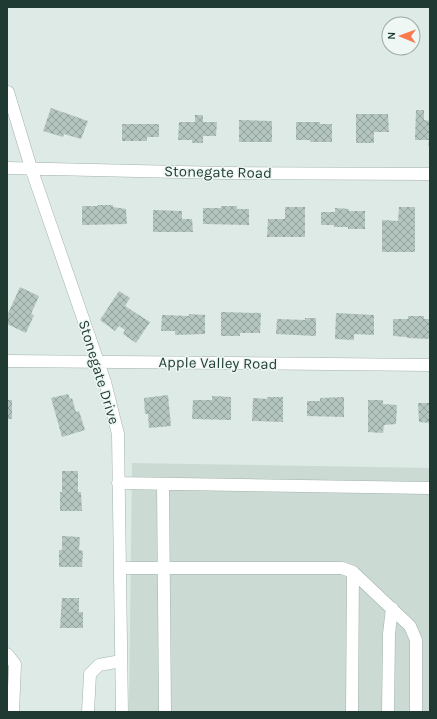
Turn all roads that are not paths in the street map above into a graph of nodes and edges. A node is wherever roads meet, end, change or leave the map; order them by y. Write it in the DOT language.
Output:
graph roads {
  1 [pos="8,92"];
  2 [pos="7,168"];
  3 [pos="31,168"];
  4 [pos="430,174"];
  5 [pos="7,361"];
  6 [pos="98,362"];
  7 [pos="430,365"];
  8 [pos="118,483"];
  9 [pos="163,484"];
  10 [pos="430,488"];
  11 [pos="120,568"];
  12 [pos="164,568"];
  13 [pos="353,572"];
  14 [pos="392,608"];
  15 [pos="7,654"];
  16 [pos="121,661"];
  17 [pos="13,712"];
  18 [pos="88,712"];
  19 [pos="122,712"];
  20 [pos="165,712"];
  21 [pos="352,712"];
  22 [pos="388,712"];
  23 [pos="416,712"];
  1 -- 3 [label="street, Stonegate Drive"];
  2 -- 3 [label="street, Stonegate Road"];
  3 -- 4 [label="street, Stonegate Road"];
  3 -- 6 [label="street, Stonegate Drive"];
  5 -- 6 [label="street, Apple Valley Road"];
  6 -- 7 [label="street, Apple Valley Road"];
  6 -- 8 [label="street, Stonegate Drive"];
  8 -- 9 [label="street"];
  8 -- 11 [label="street, Stonegate Drive"];
  9 -- 10 [label="street"];
  9 -- 12 [label="street"];
  11 -- 12 [label="street"];
  11 -- 16 [label="street, Stonegate Drive"];
  12 -- 13 [label="street"];
  12 -- 20 [label="street"];
  13 -- 14 [label="street"];
  13 -- 21 [label="street"];
  14 -- 22 [label="street"];
  14 -- 23 [label="street"];
  15 -- 17 [label="street"];
  16 -- 18 [label="street"];
  16 -- 19 [label="street, Stonegate Drive"];
}
